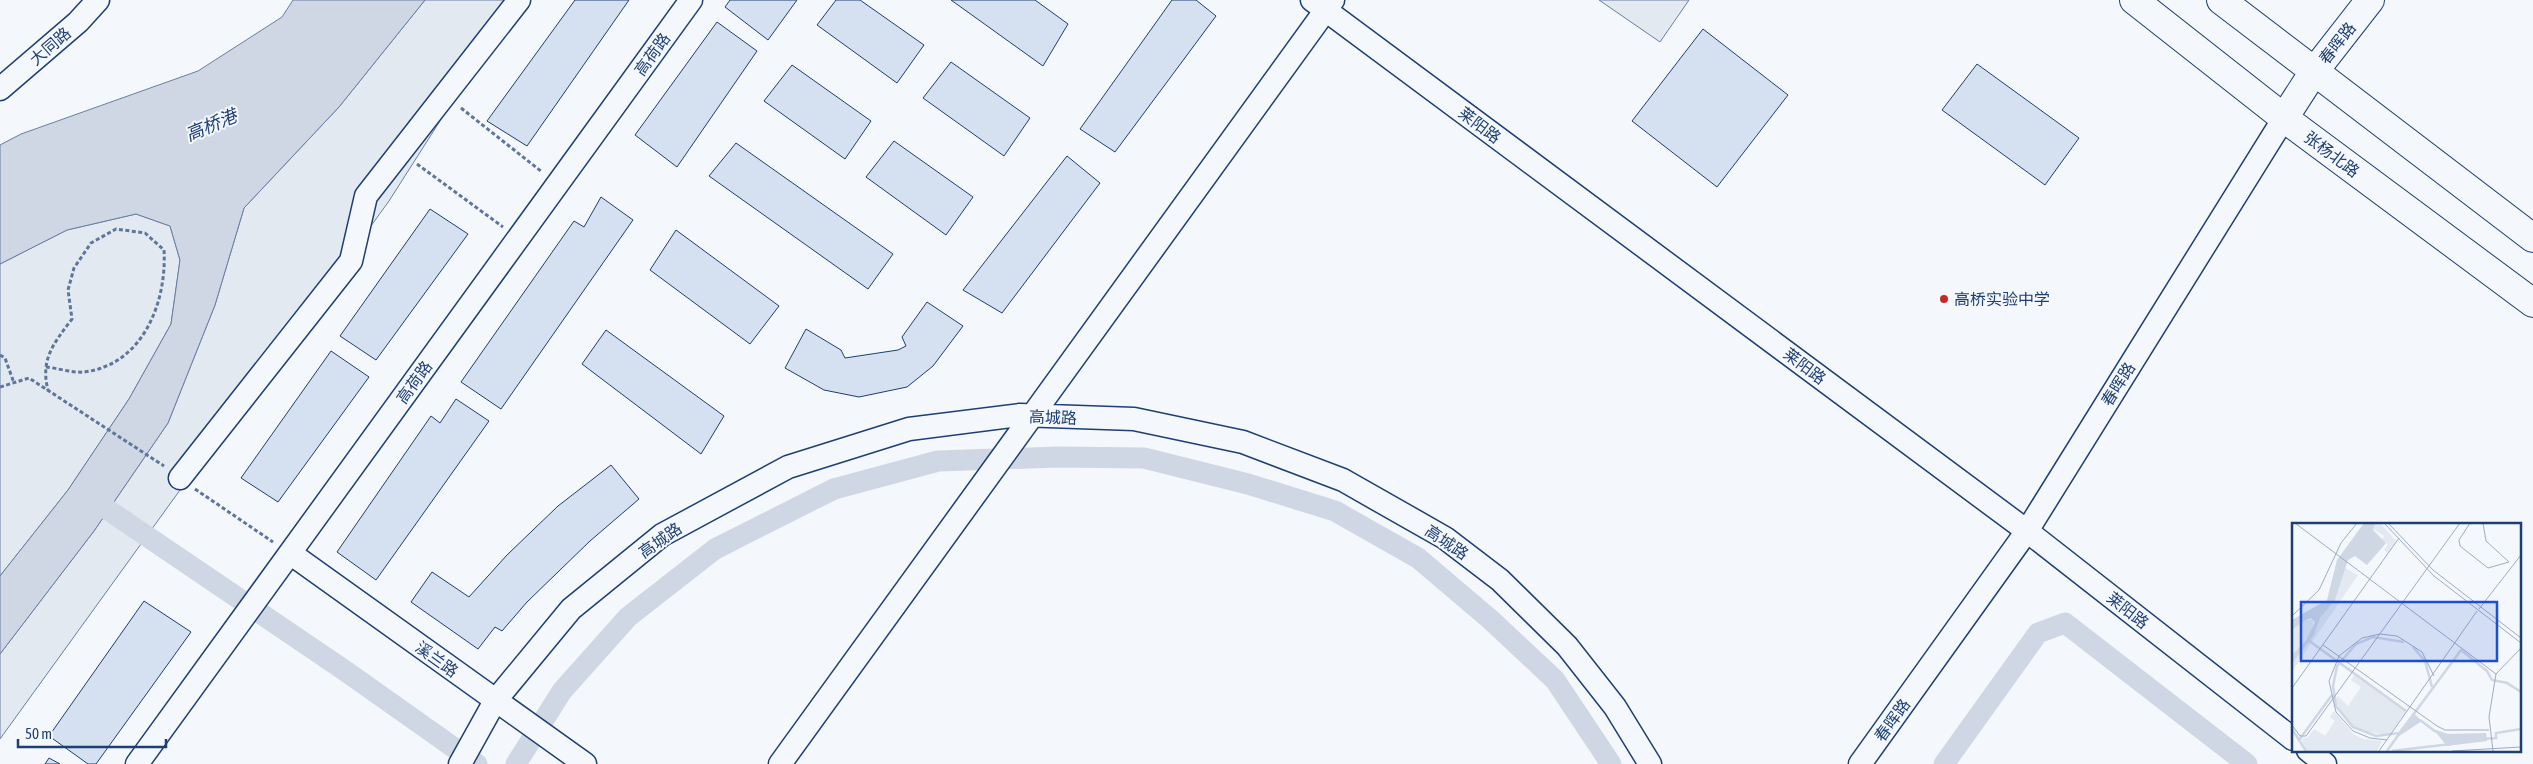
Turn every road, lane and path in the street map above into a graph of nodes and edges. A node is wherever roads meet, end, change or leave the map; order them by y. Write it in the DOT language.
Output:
graph roads {
  1 [pos="98,0"];
  2 [pos="518,0"];
  3 [pos="691,0"];
  4 [pos="2134,0"];
  5 [pos="2221,0"];
  6 [pos="2370,0"];
  7 [pos="1323,3"];
  8 [pos="2313,72"];
  9 [pos="0,89"];
  10 [pos="444,96"];
  11 [pos="2284,118"];
  12 [pos="401,152"];
  13 [pos="558,184"];
  14 [pos="2533,238"];
  15 [pos="518,239"];
  16 [pos="2533,304"];
  17 [pos="0,355"];
  18 [pos="46,367"];
  19 [pos="14,383"];
  20 [pos="0,388"];
  21 [pos="48,390"];
  22 [pos="1031,416"];
  23 [pos="180,478"];
  24 [pos="2027,531"];
  25 [pos="290,553"];
  26 [pos="496,701"];
  27 [pos="2292,738"];
  28 [pos="2310,752"];
  29 [pos="137,764"];
  30 [pos="460,764"];
  31 [pos="585,764"];
  32 [pos="780,764"];
  33 [pos="1650,764"];
  34 [pos="1860,764"];
  35 [pos="2325,764"];
  1 -- 9 [label="street, 大同路"];
  2 -- 10 [label="street"];
  3 -- 13 [label="street, 高荷路"];
  4 -- 11 [label="main road, 张杨北路"];
  5 -- 8 [label="main road"];
  6 -- 8 [label="main road, 春晖路"];
  7 -- 22 [label="street"];
  7 -- 24 [label="street, 莱阳路"];
  8 -- 11 [label="main road, 春晖路"];
  8 -- 14 [label="main road"];
  10 -- 12 [label="street"];
  10 -- 13 [label="path"];
  11 -- 16 [label="main road, 张杨北路"];
  11 -- 24 [label="street, 春晖路"];
  12 -- 15 [label="path"];
  12 -- 23 [label="street"];
  13 -- 15 [label="street, 高荷路"];
  15 -- 25 [label="street, 高荷路"];
  17 -- 19 [label="path"];
  18 -- 18 [label="path"];
  18 -- 21 [label="path"];
  19 -- 20 [label="path"];
  19 -- 21 [label="path"];
  21 -- 23 [label="path"];
  22 -- 26 [label="street, 高城路"];
  22 -- 32 [label="street"];
  22 -- 33 [label="street, 高城路"];
  23 -- 25 [label="path"];
  24 -- 27 [label="street, 莱阳路"];
  24 -- 34 [label="street, 春晖路"];
  25 -- 26 [label="street, 溪兰路"];
  25 -- 29 [label="street, 高荷路"];
  26 -- 30 [label="street, 高城路"];
  26 -- 31 [label="street, 溪兰路"];
  28 -- 35 [label="street"];
}
